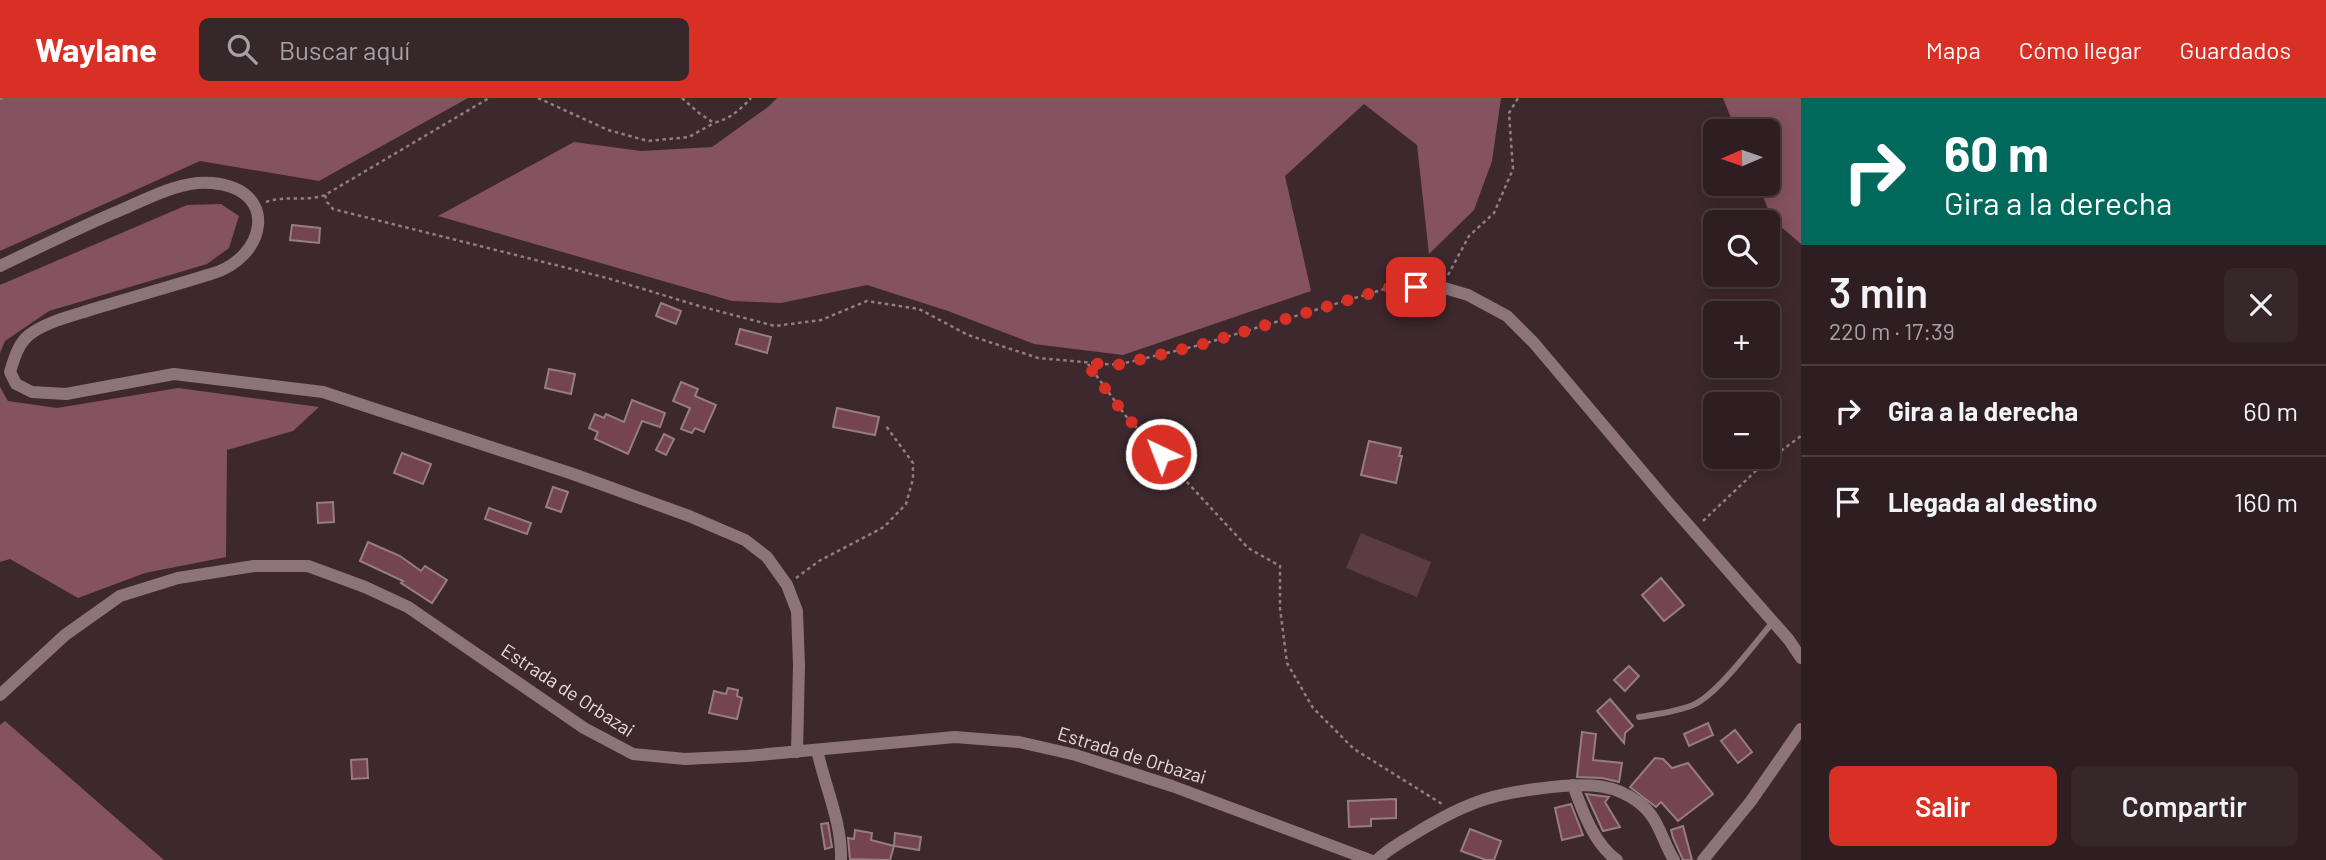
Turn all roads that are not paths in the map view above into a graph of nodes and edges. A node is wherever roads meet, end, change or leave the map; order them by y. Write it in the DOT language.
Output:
graph roads {
  1 [pos="0,266"];
  2 [pos="1441,287"];
  3 [pos="1773,622"];
  4 [pos="1801,658"];
  5 [pos="0,695"];
  6 [pos="1639,717"];
  7 [pos="1801,729"];
  8 [pos="817,750"];
  9 [pos="797,752"];
  10 [pos="1573,785"];
  11 [pos="841,860"];
  12 [pos="1370,860"];
  13 [pos="1377,860"];
  14 [pos="1617,860"];
  15 [pos="1674,860"];
  16 [pos="1703,860"];
  1 -- 9 [label="street"];
  2 -- 3 [label="street"];
  3 -- 4 [label="street"];
  3 -- 6 [label="lane"];
  5 -- 9 [label="street, Estrada de Orbazai"];
  7 -- 16 [label="street"];
  8 -- 9 [label="street, Estrada de Orbazai"];
  8 -- 11 [label="street"];
  8 -- 12 [label="street, Estrada de Orbazai"];
  10 -- 13 [label="street"];
  10 -- 14 [label="street"];
  10 -- 15 [label="street"];
}
